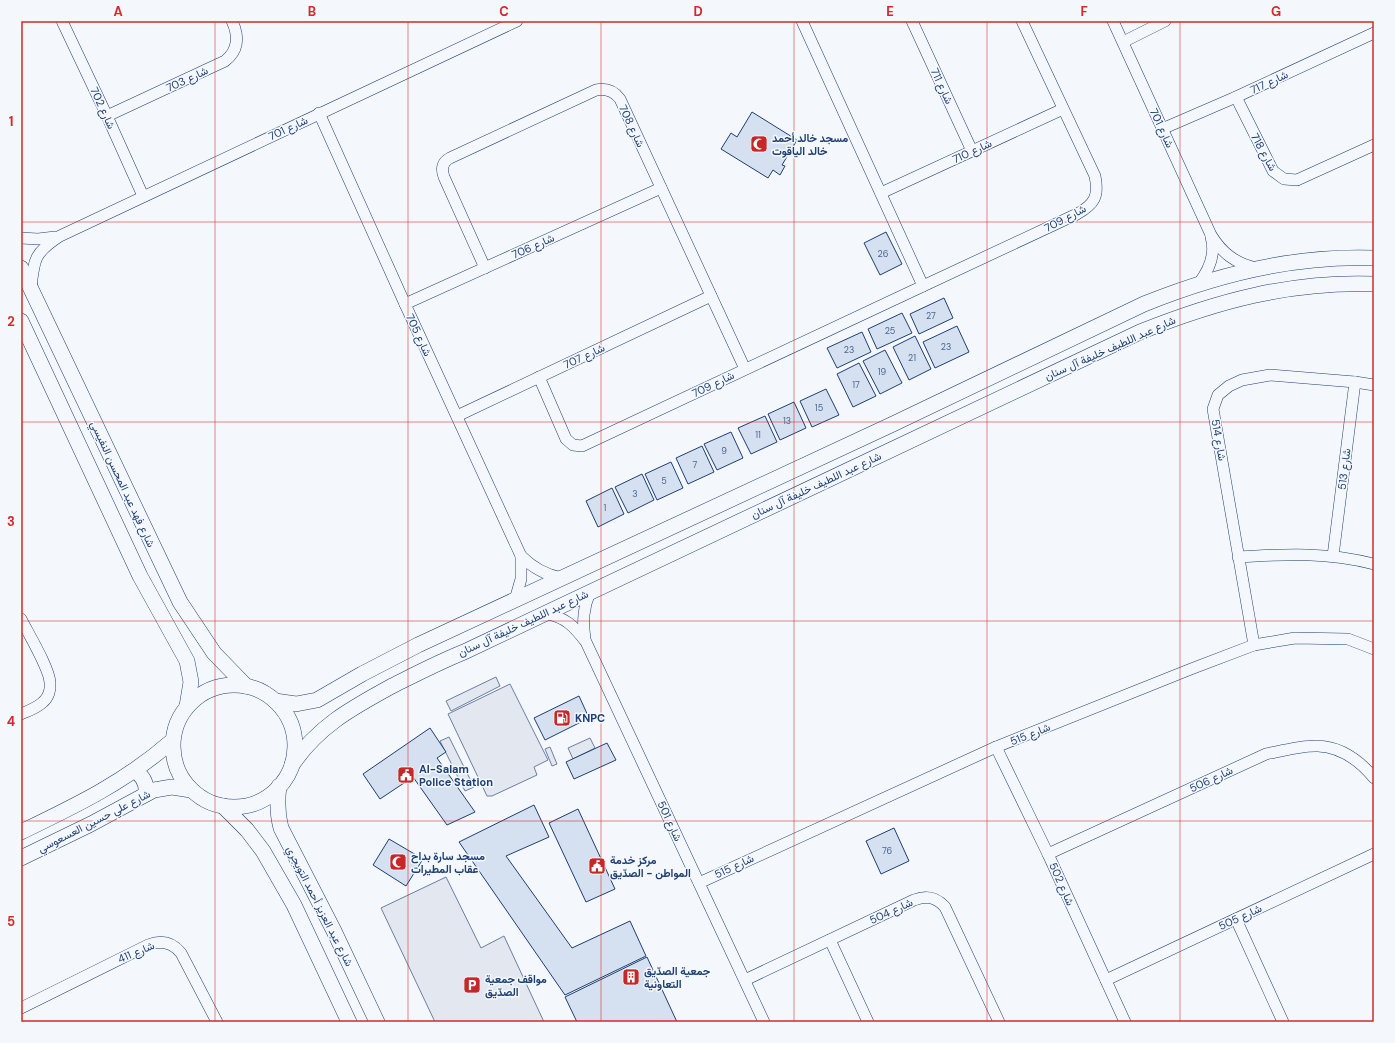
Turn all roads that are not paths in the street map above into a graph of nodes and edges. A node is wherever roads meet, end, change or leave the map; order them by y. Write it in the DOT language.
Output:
graph roads {
  1 [pos="62,21"];
  2 [pos="232,21"];
  3 [pos="517,21"];
  4 [pos="802,21"];
  5 [pos="912,21"];
  6 [pos="1022,21"];
  7 [pos="1113,21"];
  8 [pos="1165,21"];
  9 [pos="1374,33"];
  10 [pos="1122,42"];
  11 [pos="1236,97"];
  12 [pos="1063,110"];
  13 [pos="319,113"];
  14 [pos="107,116"];
  15 [pos="1162,129"];
  16 [pos="1374,145"];
  17 [pos="972,151"];
  18 [pos="662,188"];
  19 [pos="882,193"];
  20 [pos="143,196"];
  21 [pos="1211,235"];
  22 [pos="60,236"];
  23 [pos="21,238"];
  24 [pos="1374,258"];
  25 [pos="21,268"];
  26 [pos="485,268"];
  27 [pos="1256,268"];
  28 [pos="1199,283"];
  29 [pos="1374,284"];
  30 [pos="923,286"];
  31 [pos="30,288"];
  32 [pos="711,296"];
  33 [pos="404,304"];
  34 [pos="21,321"];
  35 [pos="745,369"];
  36 [pos="539,377"];
  37 [pos="1355,382"];
  38 [pos="1374,385"];
  39 [pos="457,416"];
  40 [pos="893,424"];
  41 [pos="72,430"];
  42 [pos="111,458"];
  43 [pos="787,473"];
  44 [pos="810,488"];
  45 [pos="796,495"];
  46 [pos="521,556"];
  47 [pos="1333,556"];
  48 [pos="1238,557"];
  49 [pos="1374,564"];
  50 [pos="562,578"];
  51 [pos="590,592"];
  52 [pos="515,600"];
  53 [pos="546,613"];
  54 [pos="21,619"];
  55 [pos="586,642"];
  56 [pos="1254,645"];
  57 [pos="1374,649"];
  58 [pos="246,686"];
  59 [pos="275,701"];
  60 [pos="187,706"];
  61 [pos="21,714"];
  62 [pos="172,741"];
  63 [pos="996,747"];
  64 [pos="292,765"];
  65 [pos="135,771"];
  66 [pos="1374,778"];
  67 [pos="279,786"];
  68 [pos="191,790"];
  69 [pos="146,794"];
  70 [pos="222,806"];
  71 [pos="21,832"];
  72 [pos="1048,854"];
  73 [pos="1374,854"];
  74 [pos="21,858"];
  75 [pos="699,883"];
  76 [pos="1236,919"];
  77 [pos="830,940"];
  78 [pos="744,980"];
  79 [pos="1106,980"];
  80 [pos="21,1008"];
  81 [pos="217,1022"];
  82 [pos="350,1022"];
  83 [pos="377,1022"];
  84 [pos="764,1022"];
  85 [pos="868,1022"];
  86 [pos="999,1022"];
  87 [pos="1125,1022"];
  88 [pos="1283,1022"];
  1 -- 14 [label="street, شارع 702"];
  2 -- 14 [label="street, شارع 703"];
  3 -- 13 [label="street, شارع 701"];
  4 -- 19 [label="street"];
  5 -- 17 [label="street, شارع 711"];
  6 -- 12 [label="street, شارع 709"];
  7 -- 10 [label="street, شارع 701"];
  8 -- 10 [label="street"];
  9 -- 11 [label="street, شارع 717"];
  10 -- 15 [label="street, شارع 701"];
  11 -- 15 [label="street, شارع 717"];
  11 -- 16 [label="street, شارع 718"];
  12 -- 17 [label="street, شارع 710"];
  12 -- 30 [label="street, شارع 709"];
  13 -- 20 [label="street, شارع 701"];
  13 -- 33 [label="street, شارع 705"];
  14 -- 20 [label="street, شارع 702"];
  15 -- 21 [label="street, شارع 701"];
  17 -- 19 [label="street, شارع 710"];
  18 -- 26 [label="street, شارع 706"];
  18 -- 26 [label="street, شارع 708"];
  18 -- 32 [label="street, شارع 708"];
  19 -- 30 [label="street"];
  20 -- 22 [label="street, شارع 701"];
  21 -- 27 [label="street, شارع 701"];
  21 -- 28 [label="street, شارع 701"];
  22 -- 23 [label="street, شارع 701"];
  22 -- 31 [label="street, شارع 701"];
  24 -- 27 [label="street, شارع عبد اللطيف خليفة آل سنان"];
  25 -- 31 [label="street, شارع فهد عبد المحسن النفيسي"];
  26 -- 33 [label="street, شارع 706"];
  27 -- 28 [label="street, شارع عبد اللطيف خليفة آل سنان"];
  28 -- 40 [label="street, شارع عبد اللطيف خليفة آل سنان"];
  29 -- 44 [label="street, شارع عبد اللطيف خليفة آل سنان"];
  30 -- 35 [label="street, شارع 709"];
  31 -- 42 [label="street, شارع فهد عبد المحسن النفيسي"];
  32 -- 35 [label="street, شارع 708"];
  32 -- 36 [label="street, شارع 707"];
  33 -- 39 [label="street, شارع 705"];
  34 -- 41 [label="street, شارع فهد عبد المحسن النفيسي"];
  35 -- 36 [label="street, شارع 709"];
  36 -- 39 [label="street, شارع 707"];
  37 -- 38 [label="street, شارع 514"];
  37 -- 47 [label="street, شارع 513"];
  37 -- 48 [label="street, شارع 514"];
  39 -- 46 [label="street, شارع 705"];
  40 -- 43 [label="street, شارع عبد اللطيف خليفة آل سنان"];
  40 -- 44 [label="street"];
  41 -- 42 [label="street"];
  41 -- 60 [label="street, شارع فهد عبد المحسن النفيسي"];
  42 -- 58 [label="street, شارع فهد عبد المحسن النفيسي"];
  43 -- 45 [label="street"];
  43 -- 50 [label="street, شارع عبد اللطيف خليفة آل سنان"];
  44 -- 45 [label="street, شارع عبد اللطيف خليفة آل سنان"];
  45 -- 51 [label="street, شارع عبد اللطيف خليفة آل سنان"];
  46 -- 50 [label="street, شارع 705"];
  46 -- 52 [label="street, شارع 705"];
  47 -- 48 [label="street"];
  47 -- 49 [label="street"];
  48 -- 56 [label="street, شارع 514"];
  50 -- 52 [label="street, شارع عبد اللطيف خليفة آل سنان"];
  51 -- 53 [label="street, شارع عبد اللطيف خليفة آل سنان"];
  51 -- 55 [label="street, شارع 501"];
  52 -- 59 [label="street, شارع عبد اللطيف خليفة آل سنان"];
  53 -- 55 [label="street, شارع 501"];
  53 -- 64 [label="street, شارع عبد اللطيف خليفة آل سنان"];
  54 -- 61 [label="street"];
  55 -- 75 [label="street, شارع 501"];
  56 -- 57 [label="street, شارع 515"];
  56 -- 63 [label="street, شارع 515"];
  58 -- 59 [label="street"];
  58 -- 60 [label="street"];
  59 -- 64 [label="street"];
  60 -- 62 [label="street"];
  62 -- 65 [label="street, شارع علي حسين العسعوسي"];
  62 -- 68 [label="street"];
  63 -- 72 [label="street, شارع 502"];
  63 -- 75 [label="street, شارع 515"];
  64 -- 67 [label="street"];
  65 -- 69 [label="street"];
  65 -- 71 [label="street, شارع علي حسين العسعوسي"];
  66 -- 72 [label="street, شارع 506"];
  67 -- 70 [label="street"];
  67 -- 83 [label="street, شارع عبد العزيز أحمد التويجري"];
  68 -- 69 [label="street, شارع علي حسين العسعوسي"];
  68 -- 70 [label="street"];
  69 -- 74 [label="street, شارع علي حسين العسعوسي"];
  70 -- 82 [label="street, شارع عبد العزيز أحمد التويجري"];
  72 -- 79 [label="street, شارع 502"];
  73 -- 76 [label="street, شارع 505"];
  75 -- 78 [label="street, شارع 501"];
  76 -- 79 [label="street, شارع 505"];
  76 -- 88 [label="street"];
  77 -- 78 [label="street, شارع 504"];
  77 -- 85 [label="street"];
  77 -- 86 [label="street, شارع 504"];
  78 -- 84 [label="street, شارع 501"];
  79 -- 87 [label="street, شارع 502"];
  80 -- 81 [label="street, شارع 411"];
}
